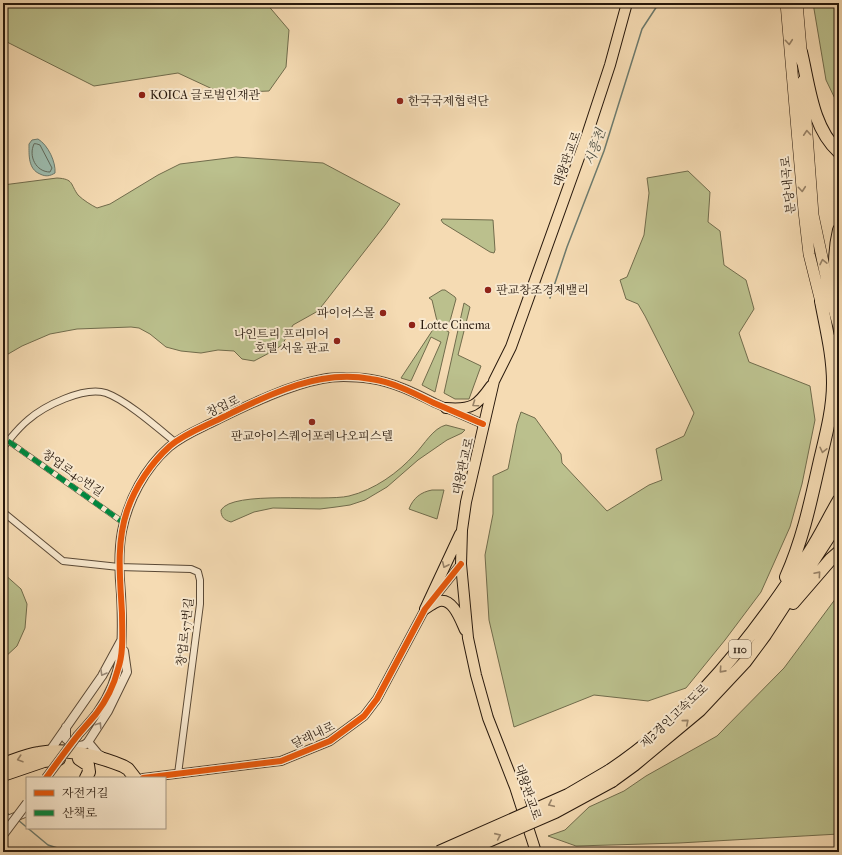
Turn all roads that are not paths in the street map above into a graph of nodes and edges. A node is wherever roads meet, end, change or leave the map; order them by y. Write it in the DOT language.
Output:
graph roads {
  1 [pos="627,3"];
  2 [pos="786,3"];
  3 [pos="797,3"];
  4 [pos="801,52"];
  5 [pos="839,152"];
  6 [pos="839,230"];
  7 [pos="839,295"];
  8 [pos="821,301"];
  9 [pos="839,326"];
  10 [pos="839,360"];
  11 [pos="494,381"];
  12 [pos="446,408"];
  13 [pos="483,424"];
  14 [pos="8,441"];
  15 [pos="176,442"];
  16 [pos="3,447"];
  17 [pos="839,500"];
  18 [pos="3,512"];
  19 [pos="839,522"];
  20 [pos="124,523"];
  21 [pos="462,530"];
  22 [pos="839,552"];
  23 [pos="461,564"];
  24 [pos="119,567"];
  25 [pos="425,609"];
  26 [pos="765,616"];
  27 [pos="765,635"];
  28 [pos="468,638"];
  29 [pos="122,639"];
  30 [pos="66,728"];
  31 [pos="88,742"];
  32 [pos="49,752"];
  33 [pos="79,759"];
  34 [pos="113,762"];
  35 [pos="3,764"];
  36 [pos="3,774"];
  37 [pos="178,774"];
  38 [pos="610,776"];
  39 [pos="47,777"];
  40 [pos="86,777"];
  41 [pos="134,777"];
  42 [pos="134,777"];
  43 [pos="152,777"];
  44 [pos="26,804"];
  45 [pos="26,813"];
  46 [pos="3,822"];
  47 [pos="3,836"];
  48 [pos="439,852"];
  49 [pos="463,852"];
  50 [pos="536,852"];
  1 -- 11 [label="main road, 대왕판교로"];
  2 -- 8 [label="highway, 분당내곡로, one-way"];
  3 -- 4 [label="highway, 분당내곡로"];
  4 -- 5 [label="highway"];
  9 -- 4 [label="highway, 분당내곡로, one-way"];
  6 -- 7 [label="highway"];
  8 -- 10 [label="highway, 분당내곡로"];
  8 -- 26 [label="highway, one-way"];
  11 -- 12 [label="main road, one-way"];
  11 -- 13 [label="main road, 대왕판교로"];
  12 -- 13 [label="street, 창업로"];
  12 -- 15 [label="street, 창업로"];
  13 -- 21 [label="main road, 대왕판교로"];
  14 -- 15 [label="street"];
  14 -- 16 [label="street"];
  14 -- 20 [label="street, 창업로40번길"];
  15 -- 20 [label="street, 창업로"];
  17 -- 26 [label="highway, 제2경인고속도로 / 110"];
  18 -- 24 [label="street"];
  19 -- 27 [label="highway, 제2경인고속도로 / 110"];
  20 -- 24 [label="street, 창업로"];
  21 -- 23 [label="main road, 대왕판교로"];
  21 -- 25 [label="main road, one-way"];
  27 -- 22 [label="highway, one-way"];
  23 -- 25 [label="street, 달래내로"];
  23 -- 28 [label="main road, 대왕판교로"];
  24 -- 29 [label="street, 창업로"];
  24 -- 37 [label="street, 창업로57번길"];
  25 -- 28 [label="main road"];
  25 -- 37 [label="street, 달래내로"];
  26 -- 38 [label="highway, 제2경인고속도로 / 110, one-way"];
  38 -- 27 [label="highway, 제2경인고속도로 / 110, one-way"];
  28 -- 50 [label="main road, 대왕판교로"];
  29 -- 30 [label="street, one-way"];
  31 -- 29 [label="street, one-way"];
  29 -- 39 [label="street, bridge"];
  30 -- 31 [label="street"];
  30 -- 32 [label="street"];
  31 -- 34 [label="street"];
  32 -- 34 [label="highway"];
  32 -- 35 [label="highway, one-way"];
  33 -- 36 [label="highway"];
  33 -- 40 [label="highway"];
  33 -- 42 [label="highway"];
  34 -- 41 [label="highway"];
  37 -- 43 [label="street, 달래내로"];
  38 -- 48 [label="highway, 제2경인고속도로 / 110, one-way, bridge"];
  49 -- 38 [label="highway, 제2경인고속도로 / 110, one-way, bridge"];
  44 -- 47 [label="street, bridge"];
  45 -- 46 [label="street, bridge"];
}
